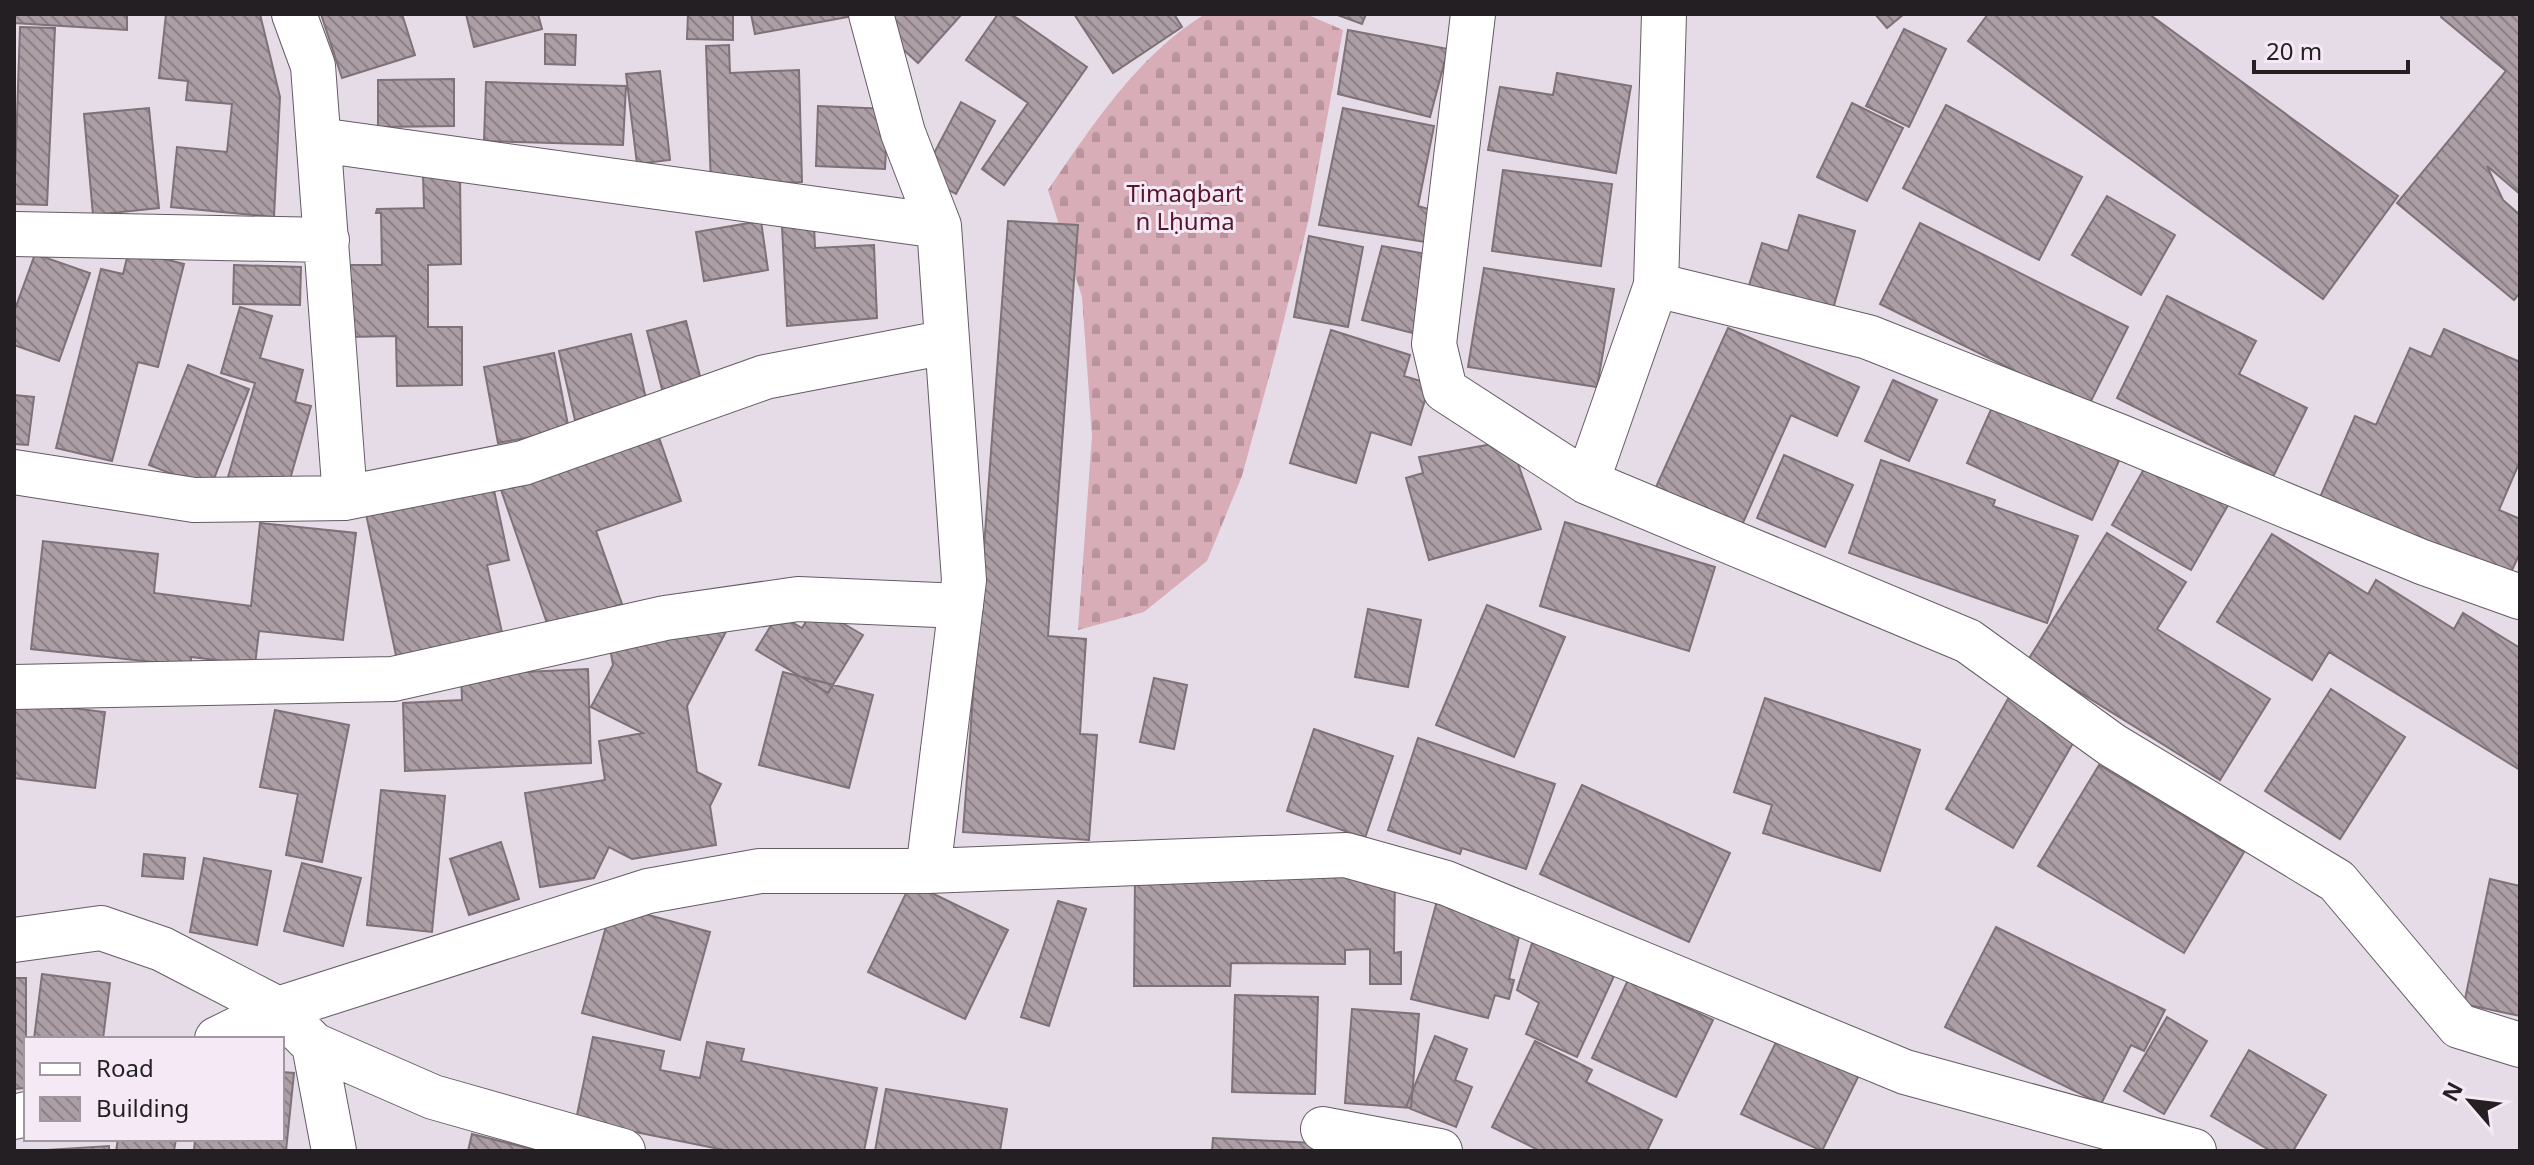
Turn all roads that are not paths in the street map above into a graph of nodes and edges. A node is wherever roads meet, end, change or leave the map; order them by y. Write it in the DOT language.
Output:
graph roads {
  1 [pos="294,14"];
  2 [pos="871,14"];
  3 [pos="1473,14"];
  4 [pos="1664,14"];
  5 [pos="319,140"];
  6 [pos="939,226"];
  7 [pos="14,234"];
  8 [pos="327,240"];
  9 [pos="1656,285"];
  10 [pos="947,342"];
  11 [pos="14,472"];
  12 [pos="1587,482"];
  13 [pos="345,498"];
  14 [pos="2520,597"];
  15 [pos="961,606"];
  16 [pos="14,687"];
  17 [pos="928,871"];
  18 [pos="14,940"];
  19 [pos="278,1009"];
  20 [pos="221,1037"];
  21 [pos="314,1045"];
  22 [pos="2520,1045"];
  23 [pos="1323,1129"];
  24 [pos="334,1151"];
  25 [pos="623,1151"];
  26 [pos="1440,1151"];
  27 [pos="2194,1151"];
  1 -- 5 [label="street"];
  2 -- 6 [label="street"];
  3 -- 12 [label="street"];
  4 -- 9 [label="street"];
  5 -- 6 [label="street"];
  5 -- 8 [label="street"];
  6 -- 10 [label="street"];
  7 -- 8 [label="street"];
  8 -- 13 [label="street"];
  9 -- 12 [label="street"];
  9 -- 14 [label="street"];
  10 -- 13 [label="street"];
  10 -- 15 [label="street"];
  11 -- 13 [label="street"];
  12 -- 22 [label="street"];
  15 -- 16 [label="street"];
  15 -- 17 [label="street"];
  17 -- 19 [label="street"];
  17 -- 27 [label="street"];
  18 -- 19 [label="street"];
  19 -- 20 [label="street"];
  19 -- 21 [label="street"];
  21 -- 24 [label="street"];
  21 -- 25 [label="street"];
  23 -- 26 [label="street"];
}
